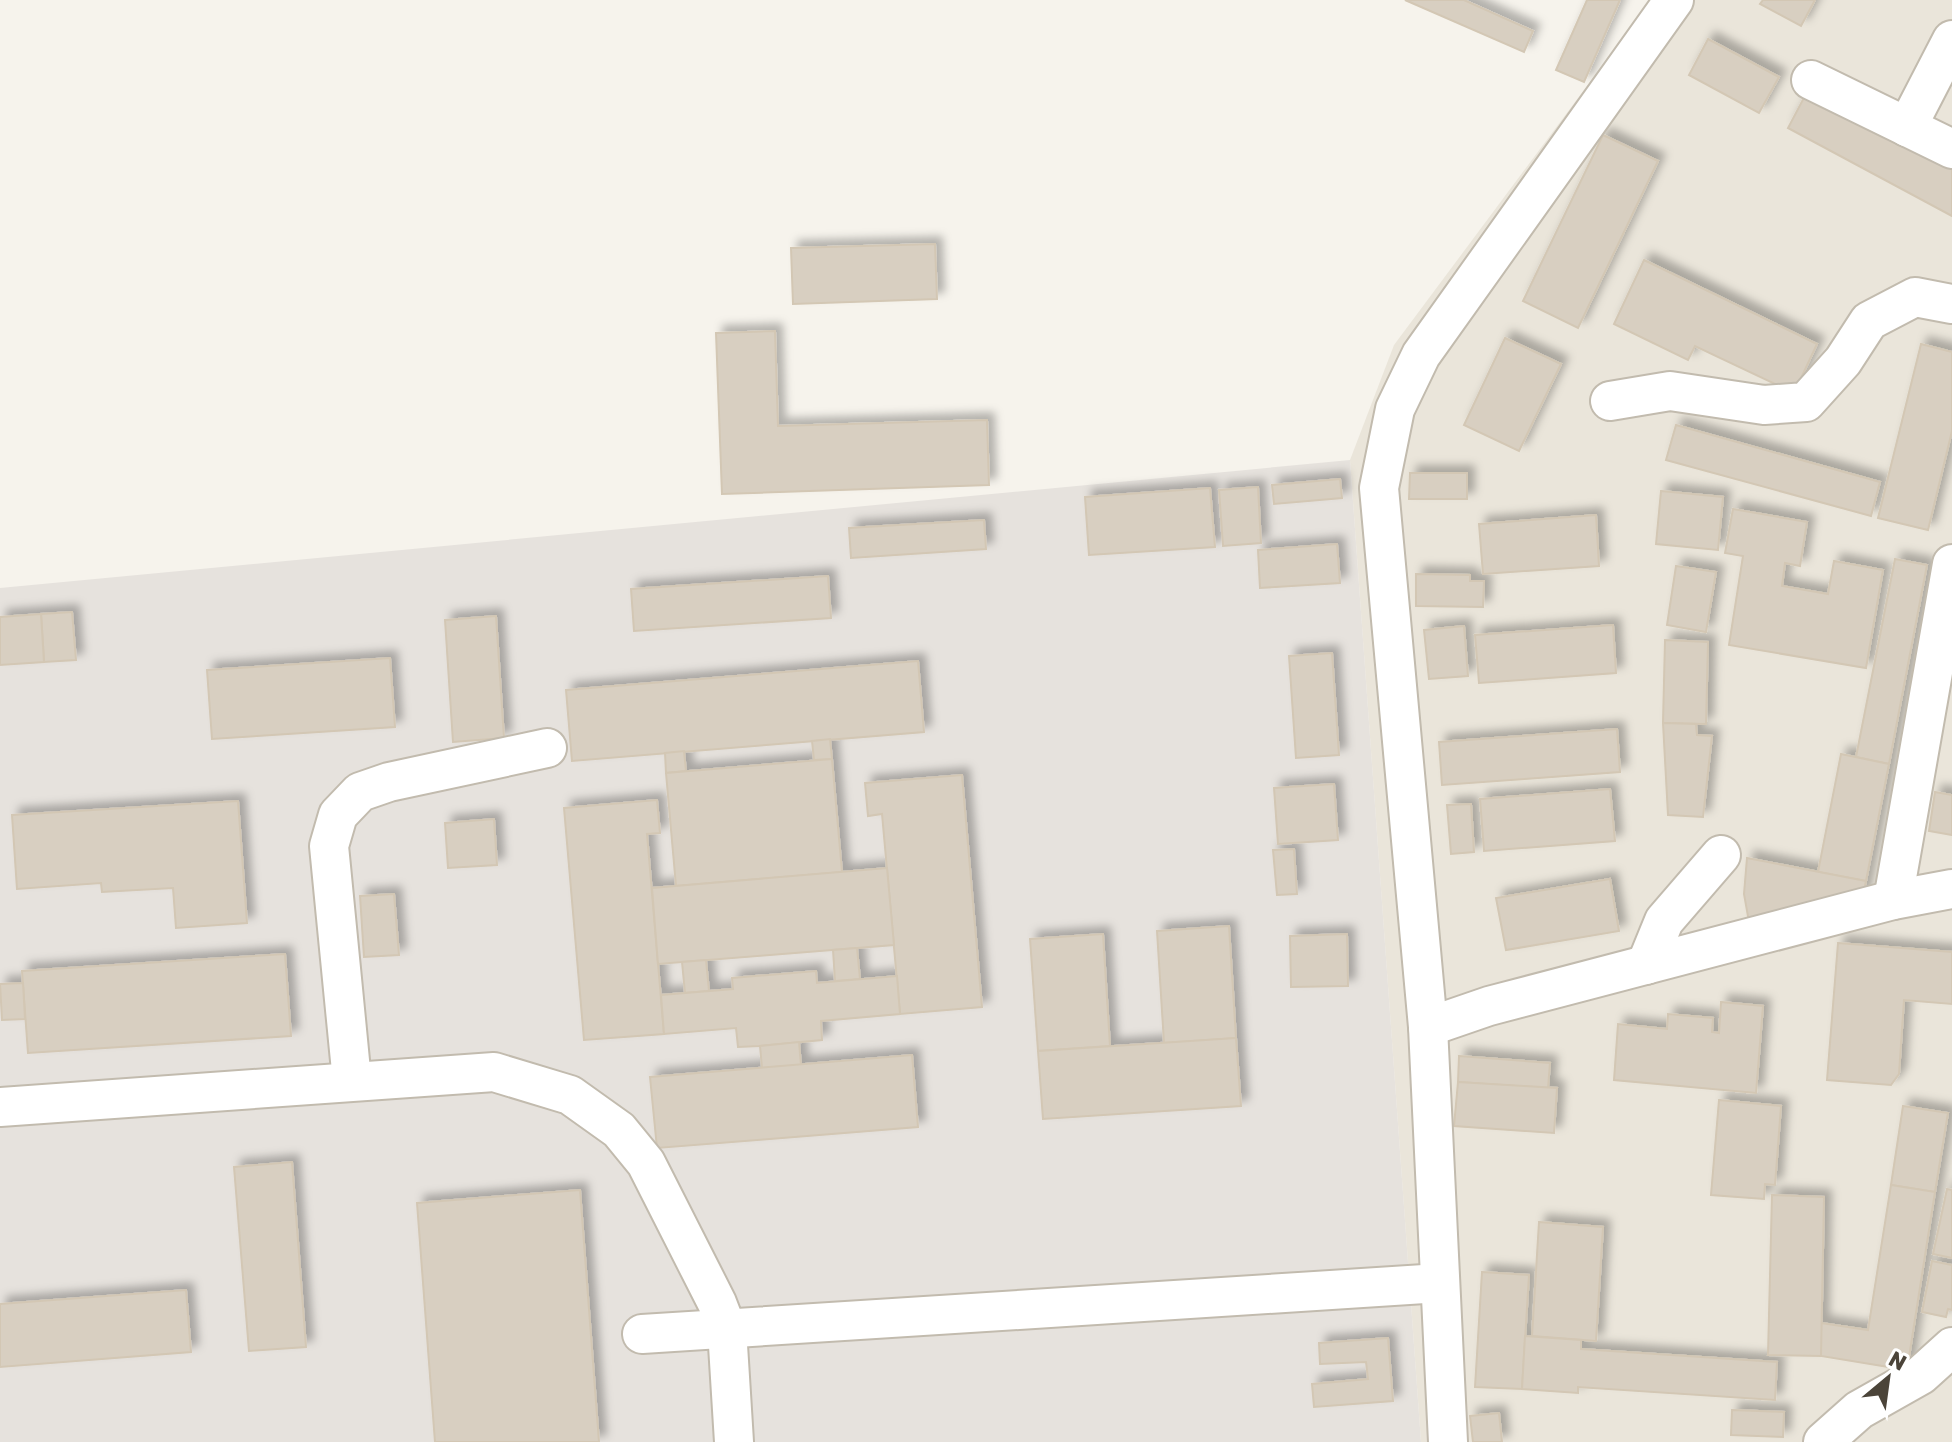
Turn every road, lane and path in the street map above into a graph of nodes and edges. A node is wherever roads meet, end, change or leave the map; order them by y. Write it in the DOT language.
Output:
graph roads {
  1 [pos="1674,0"];
  2 [pos="1952,40"];
  3 [pos="1811,80"];
  4 [pos="1907,127"];
  5 [pos="1952,149"];
  6 [pos="1952,304"];
  7 [pos="1610,401"];
  8 [pos="1952,564"];
  9 [pos="547,748"];
  10 [pos="1721,855"];
  11 [pos="1952,889"];
  12 [pos="1893,900"];
  13 [pos="1646,965"];
  14 [pos="1428,1027"];
  15 [pos="352,1081"];
  16 [pos="0,1107"];
  17 [pos="1440,1283"];
  18 [pos="727,1329"];
  19 [pos="642,1334"];
  20 [pos="1952,1347"];
  21 [pos="734,1442"];
  22 [pos="1448,1442"];
  23 [pos="1823,1442"];
  1 -- 14 [label="street"];
  2 -- 4 [label="street"];
  3 -- 4 [label="street"];
  4 -- 5 [label="street"];
  6 -- 7 [label="street"];
  8 -- 12 [label="street"];
  9 -- 15 [label="street"];
  10 -- 13 [label="street"];
  11 -- 12 [label="street"];
  12 -- 13 [label="street"];
  13 -- 14 [label="street"];
  14 -- 17 [label="street"];
  15 -- 16 [label="street"];
  15 -- 18 [label="street"];
  17 -- 18 [label="street"];
  17 -- 22 [label="street"];
  18 -- 19 [label="street"];
  18 -- 21 [label="street"];
  20 -- 23 [label="street"];
}
